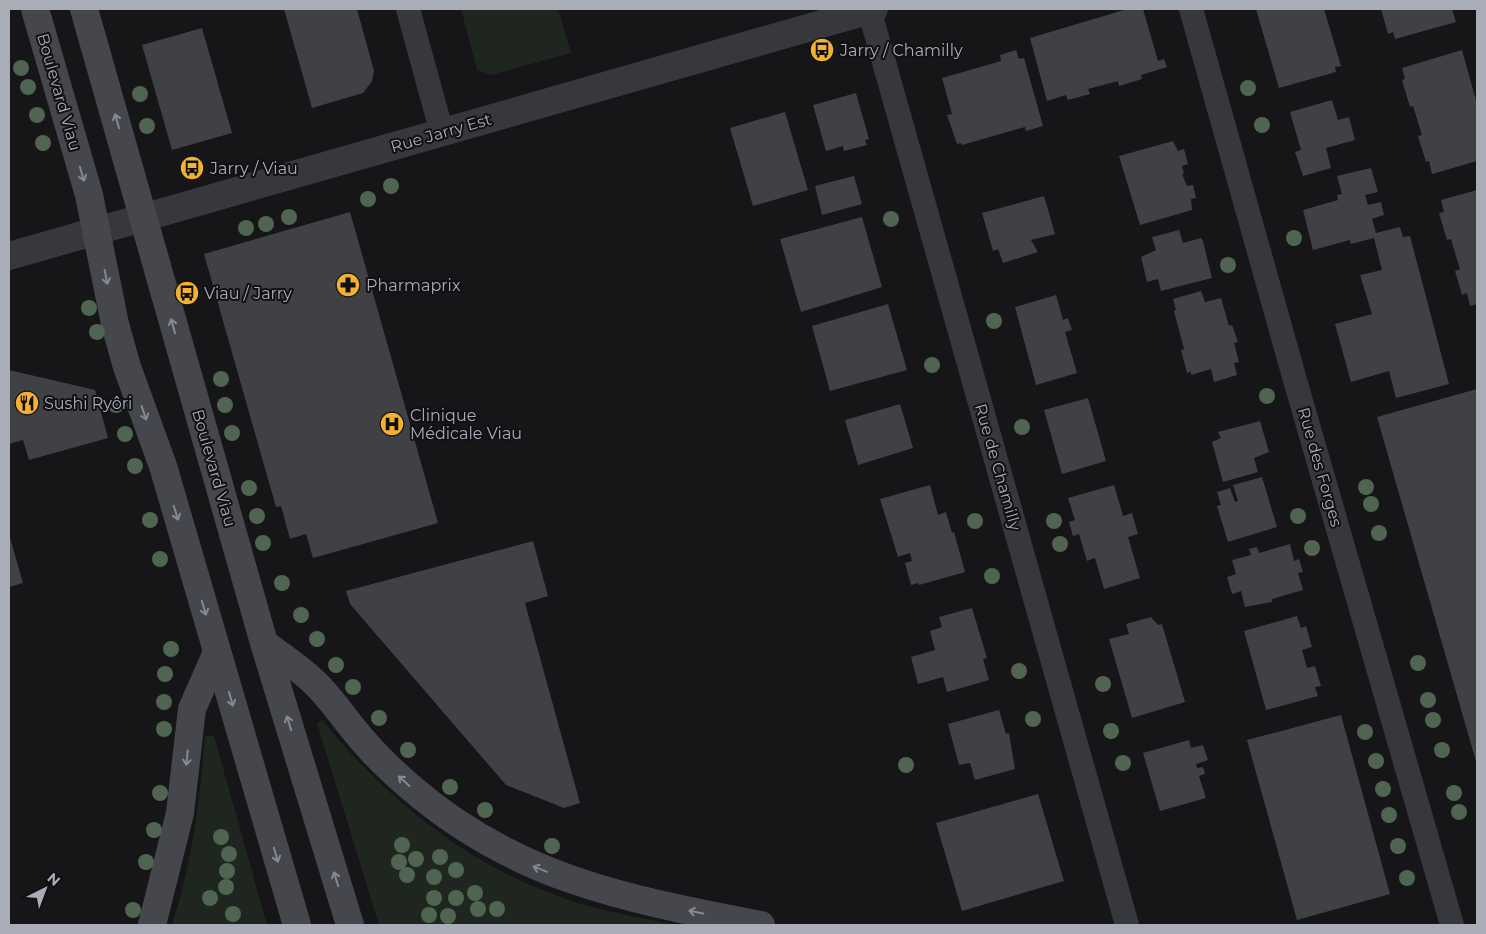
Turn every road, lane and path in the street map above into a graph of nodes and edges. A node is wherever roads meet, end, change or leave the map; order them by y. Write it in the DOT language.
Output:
graph roads {
  1 [pos="36,9"];
  2 [pos="84,9"];
  3 [pos="408,9"];
  4 [pos="871,9"];
  5 [pos="1191,9"];
  6 [pos="442,133"];
  7 [pos="144,219"];
  8 [pos="97,230"];
  9 [pos="9,256"];
  10 [pos="264,643"];
  11 [pos="218,652"];
  12 [pos="152,925"];
  13 [pos="297,925"];
  14 [pos="350,925"];
  15 [pos="761,925"];
  16 [pos="1127,925"];
  17 [pos="1452,925"];
  1 -- 8 [label="main road, Boulevard Viau, one-way"];
  7 -- 2 [label="main road, Boulevard Viau, one-way"];
  3 -- 6 [label="street"];
  4 -- 6 [label="street, Rue Jarry Est"];
  4 -- 16 [label="street, Rue de Chamilly"];
  5 -- 17 [label="street, Rue des Forges"];
  6 -- 7 [label="street, Rue Jarry Est"];
  7 -- 8 [label="street, Rue Jarry Est"];
  10 -- 7 [label="main road, Boulevard Viau, one-way"];
  8 -- 9 [label="street, Rue Jarry Est"];
  8 -- 11 [label="main road, Boulevard Viau, one-way"];
  14 -- 10 [label="main road, Boulevard Viau, one-way"];
  15 -- 10 [label="main road, one-way"];
  11 -- 12 [label="main road, one-way"];
  11 -- 13 [label="main road, Boulevard Viau, one-way"];
}
